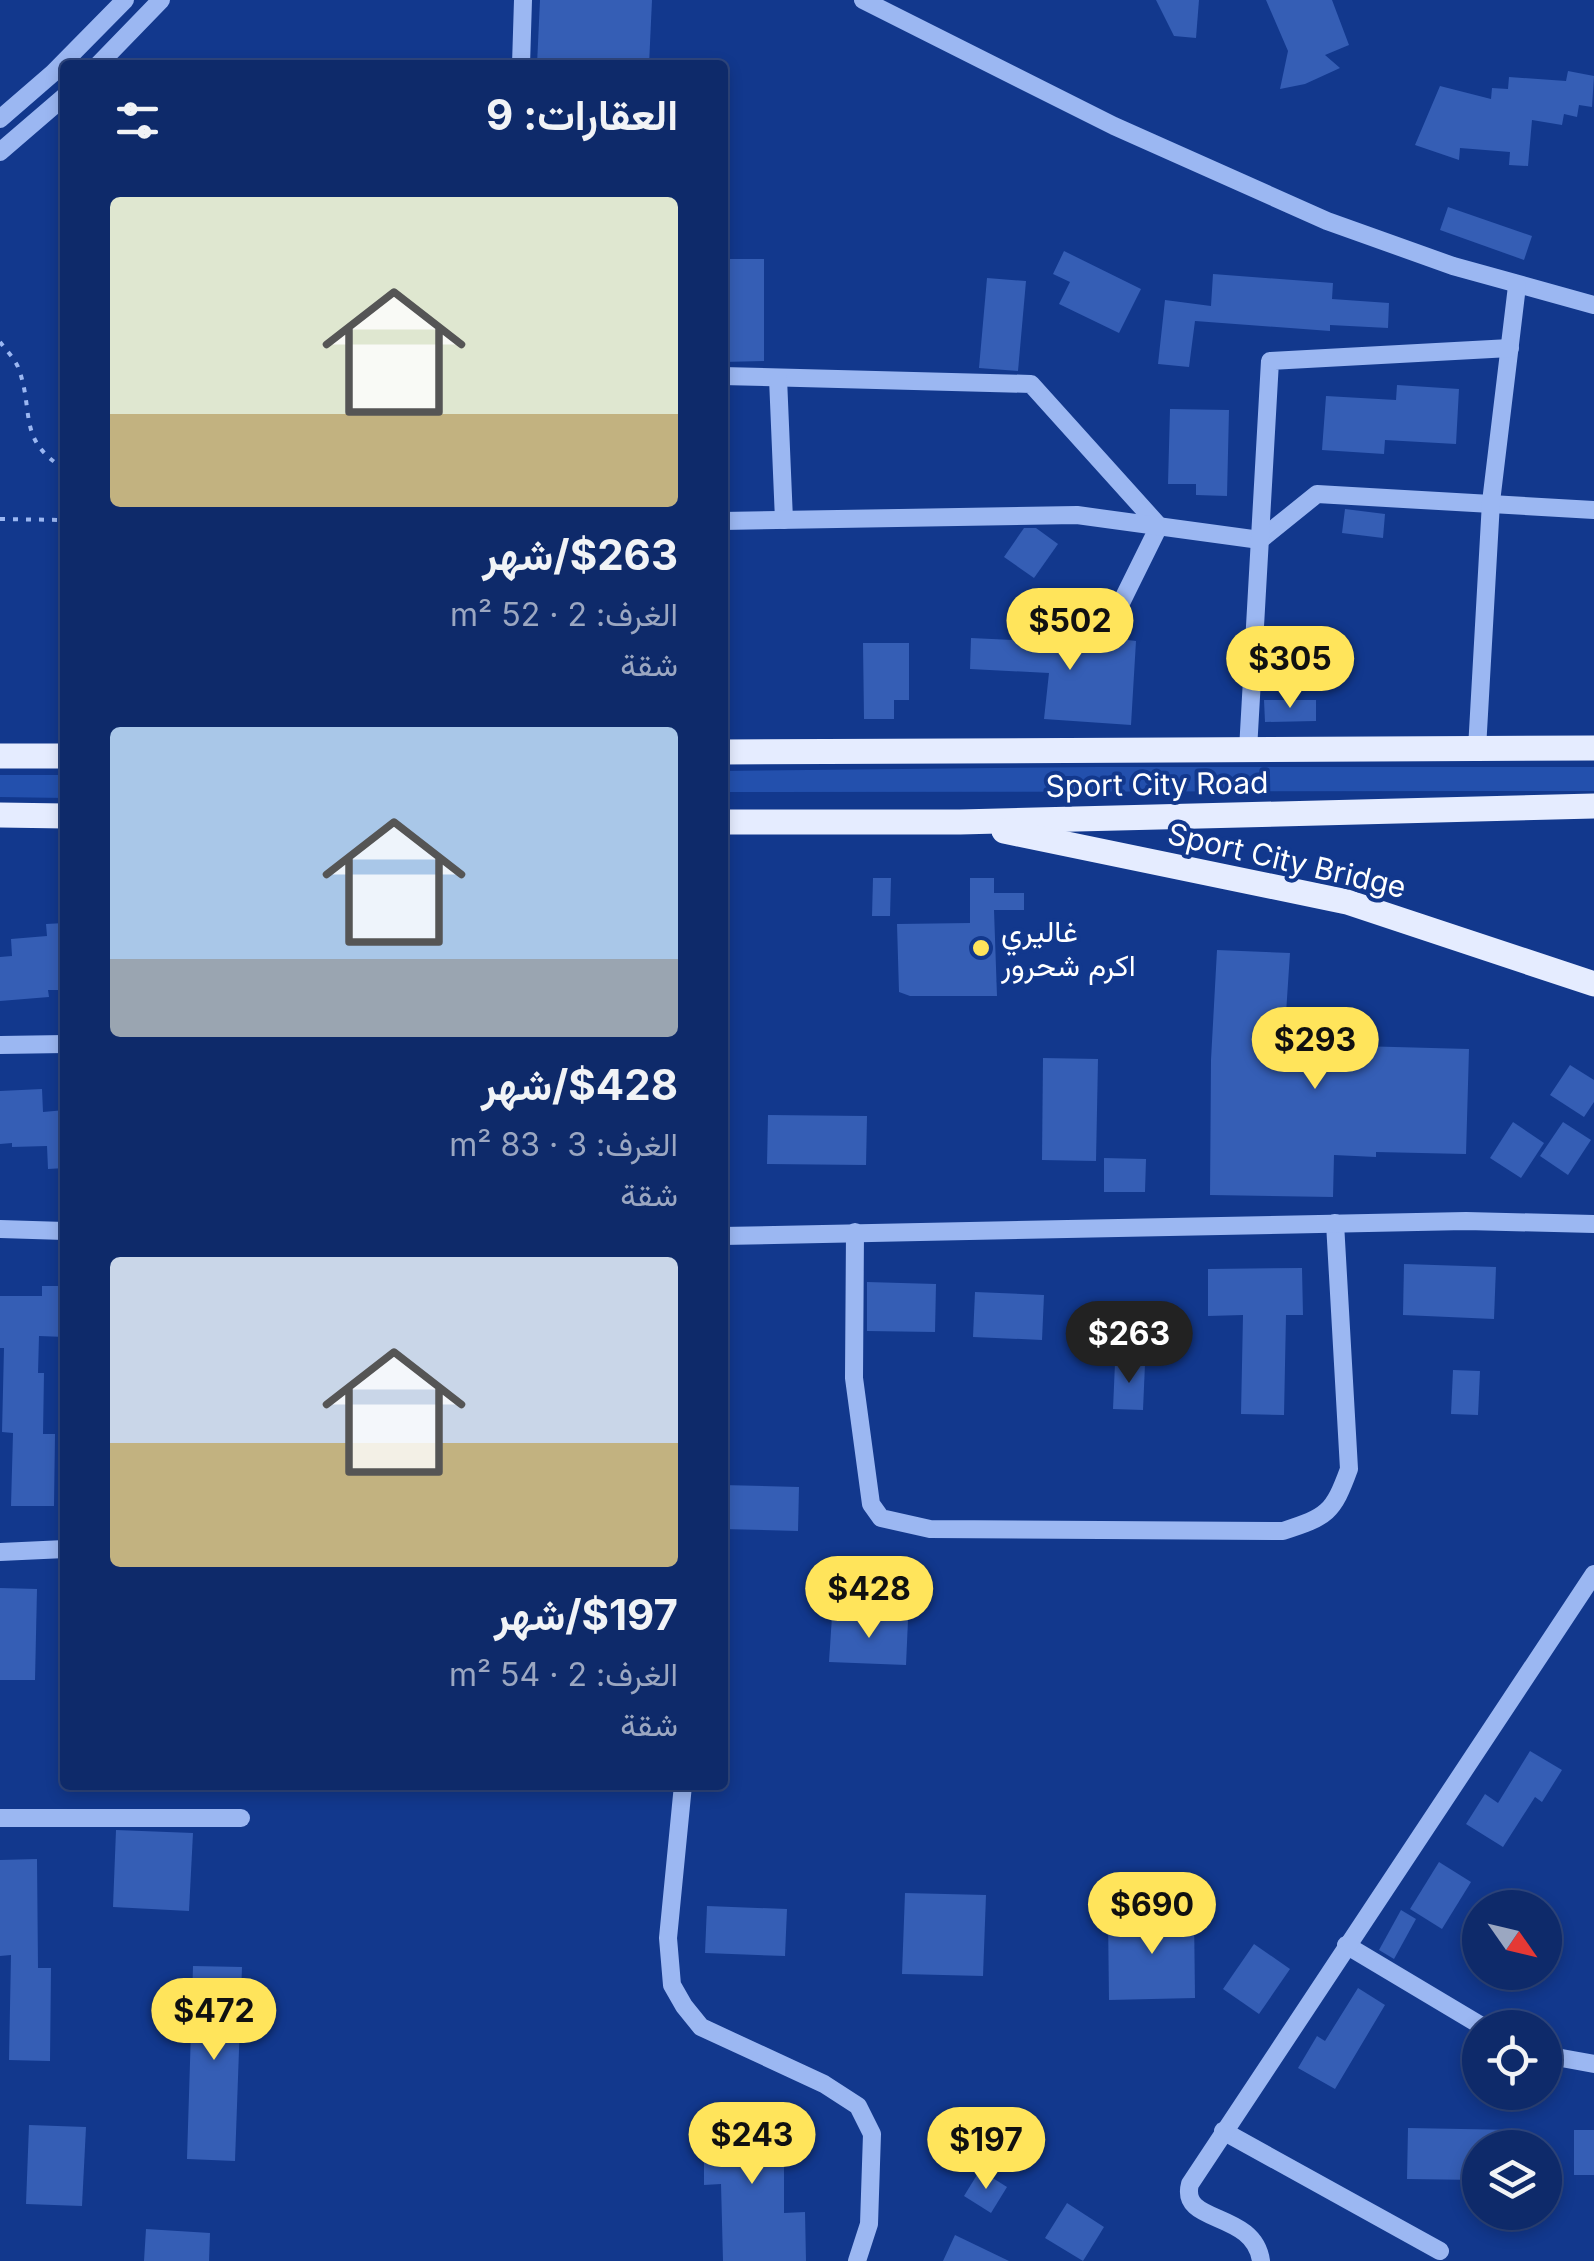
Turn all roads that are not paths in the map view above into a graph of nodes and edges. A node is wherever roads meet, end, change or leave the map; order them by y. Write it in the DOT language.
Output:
graph roads {
  1 [pos="124,0"];
  2 [pos="162,0"];
  3 [pos="524,0"];
  4 [pos="863,0"];
  5 [pos="66,60"];
  6 [pos="103,60"];
  7 [pos="521,60"];
  8 [pos="60,67"];
  9 [pos="60,100"];
  10 [pos="0,120"];
  11 [pos="0,152"];
  12 [pos="1517,286"];
  13 [pos="1594,305"];
  14 [pos="1510,348"];
  15 [pos="728,376"];
  16 [pos="778,378"];
  17 [pos="1492,502"];
  18 [pos="1594,510"];
  19 [pos="784,520"];
  20 [pos="728,521"];
  21 [pos="1159,526"];
  22 [pos="1260,540"];
  23 [pos="1120,605"];
  24 [pos="1594,748"];
  25 [pos="1477,749"];
  26 [pos="1248,750"];
  27 [pos="728,752"];
  28 [pos="0,756"];
  29 [pos="60,756"];
  30 [pos="1594,806"];
  31 [pos="0,815"];
  32 [pos="60,816"];
  33 [pos="728,822"];
  34 [pos="960,822"];
  35 [pos="1594,984"];
  36 [pos="60,1044"];
  37 [pos="0,1045"];
  38 [pos="1335,1223"];
  39 [pos="1594,1224"];
  40 [pos="0,1229"];
  41 [pos="60,1231"];
  42 [pos="855,1232"];
  43 [pos="728,1236"];
  44 [pos="60,1549"];
  45 [pos="0,1552"];
  46 [pos="1594,1574"];
  47 [pos="683,1790"];
  48 [pos="0,1818"];
  49 [pos="241,1818"];
  50 [pos="1346,1946"];
  51 [pos="1462,2014"];
  52 [pos="1562,2058"];
  53 [pos="1594,2064"];
  54 [pos="1223,2130"];
  55 [pos="1440,2251"];
  56 [pos="857,2261"];
  57 [pos="1261,2261"];
  1 -- 5 [label="street"];
  2 -- 6 [label="street"];
  3 -- 7 [label="street"];
  4 -- 12 [label="street"];
  8 -- 10 [label="street"];
  9 -- 11 [label="street"];
  12 -- 13 [label="street"];
  12 -- 14 [label="street"];
  14 -- 17 [label="street"];
  14 -- 22 [label="street"];
  15 -- 16 [label="street"];
  16 -- 19 [label="street"];
  16 -- 21 [label="street"];
  17 -- 18 [label="street"];
  17 -- 22 [label="street"];
  17 -- 25 [label="street"];
  19 -- 20 [label="street"];
  19 -- 21 [label="street"];
  21 -- 22 [label="street"];
  21 -- 23 [label="street"];
  22 -- 26 [label="street"];
  24 -- 25 [label="main road, Sport City Road"];
  25 -- 26 [label="main road, Sport City Road"];
  26 -- 27 [label="main road, Sport City Road"];
  28 -- 29 [label="main road"];
  30 -- 34 [label="main road, Sport City Road"];
  31 -- 32 [label="main road"];
  33 -- 34 [label="main road, Sport City Road"];
  34 -- 35 [label="main road, Sport City Bridge"];
  36 -- 37 [label="street"];
  38 -- 39 [label="street"];
  38 -- 42 [label="street"];
  38 -- 42 [label="street"];
  40 -- 41 [label="street"];
  42 -- 43 [label="street"];
  44 -- 45 [label="street"];
  46 -- 50 [label="street"];
  47 -- 56 [label="street"];
  48 -- 49 [label="street"];
  50 -- 51 [label="street"];
  50 -- 54 [label="street"];
  52 -- 53 [label="street"];
  54 -- 55 [label="street"];
  54 -- 57 [label="street"];
}
